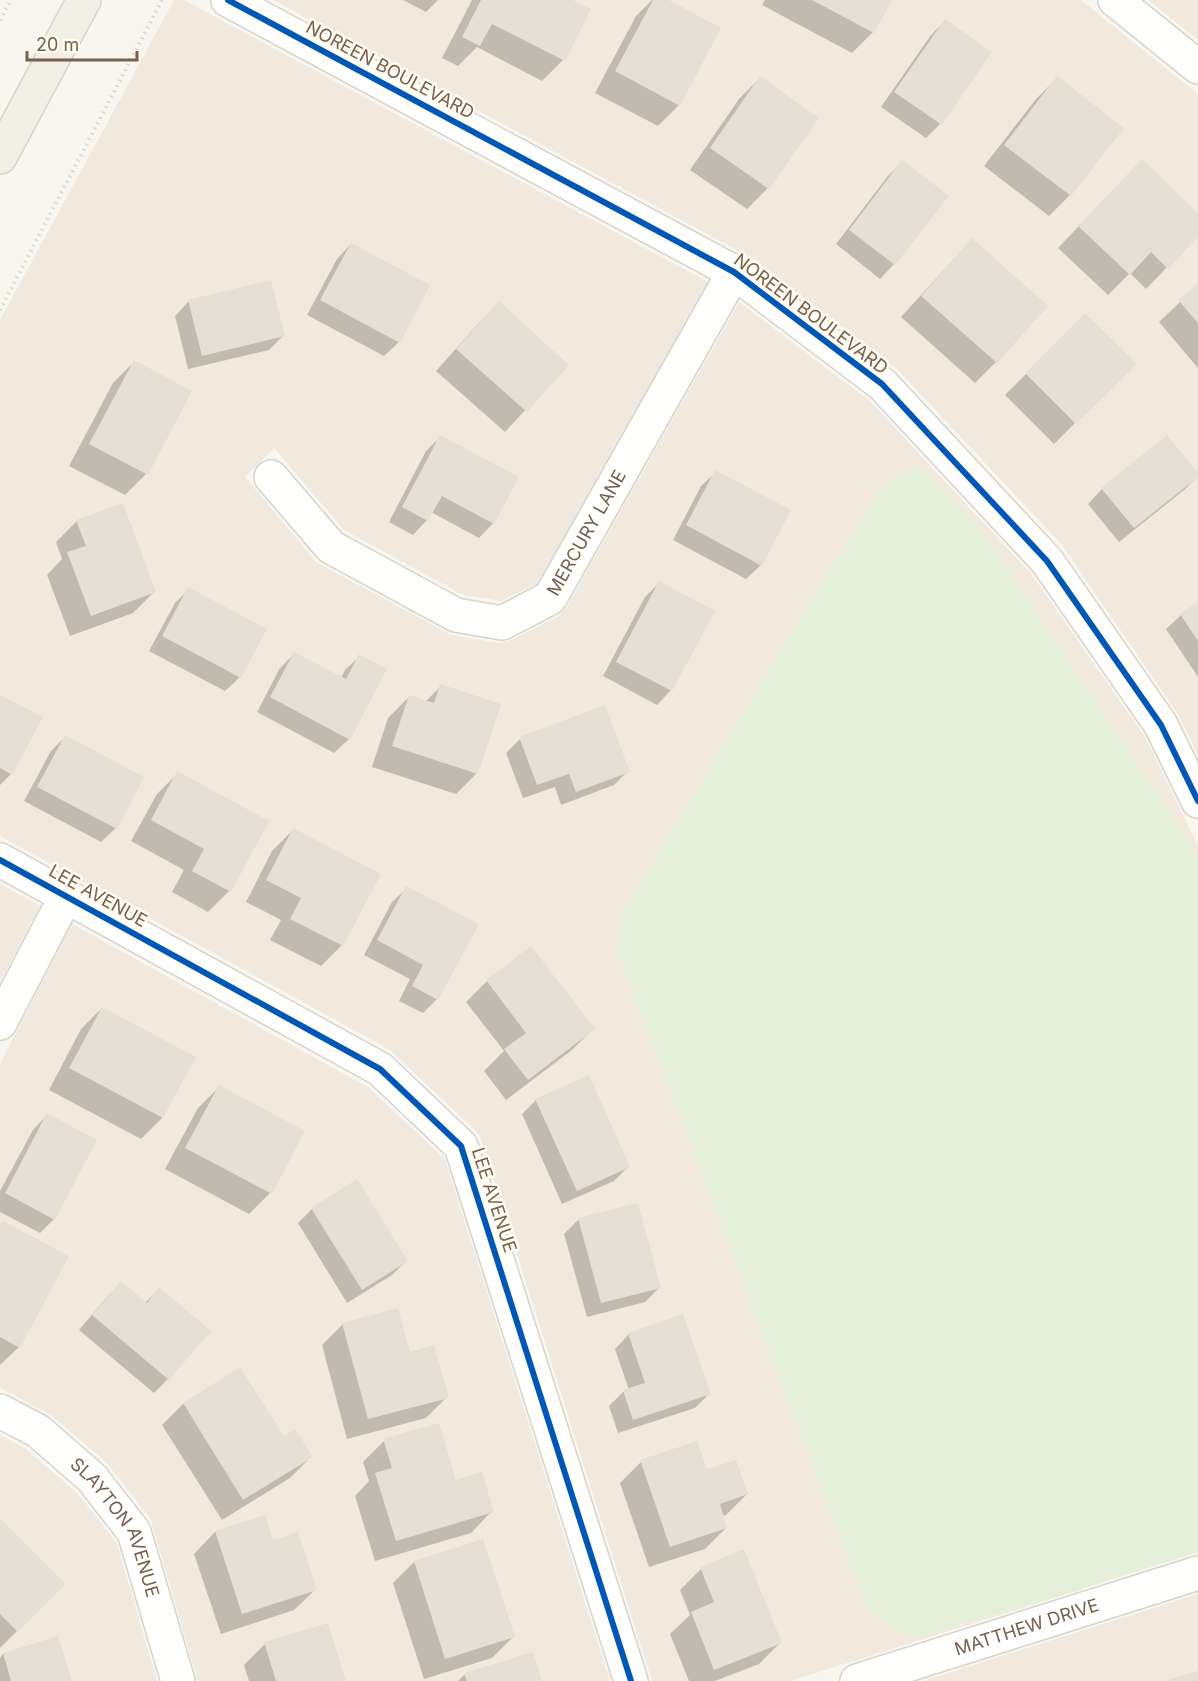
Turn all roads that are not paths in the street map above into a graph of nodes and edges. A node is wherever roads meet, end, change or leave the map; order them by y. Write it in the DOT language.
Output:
graph roads {
  1 [pos="84,0"];
  2 [pos="228,0"];
  3 [pos="1115,0"];
  4 [pos="1198,67"];
  5 [pos="0,157"];
  6 [pos="734,272"];
  7 [pos="272,477"];
  8 [pos="1198,801"];
  9 [pos="0,860"];
  10 [pos="66,896"];
  11 [pos="0,1023"];
  12 [pos="0,1411"];
  13 [pos="1198,1573"];
  14 [pos="178,1681"];
  15 [pos="631,1681"];
  16 [pos="857,1681"];
  1 -- 5 [label="main road"];
  2 -- 6 [label="street, NOREEN BOULEVARD"];
  3 -- 4 [label="street"];
  6 -- 7 [label="street, MERCURY LANE"];
  6 -- 8 [label="street, NOREEN BOULEVARD"];
  9 -- 10 [label="street, LEE AVENUE"];
  10 -- 11 [label="street"];
  10 -- 15 [label="street, LEE AVENUE"];
  12 -- 14 [label="street, SLAYTON AVENUE"];
  13 -- 16 [label="street, MATTHEW DRIVE"];
}
